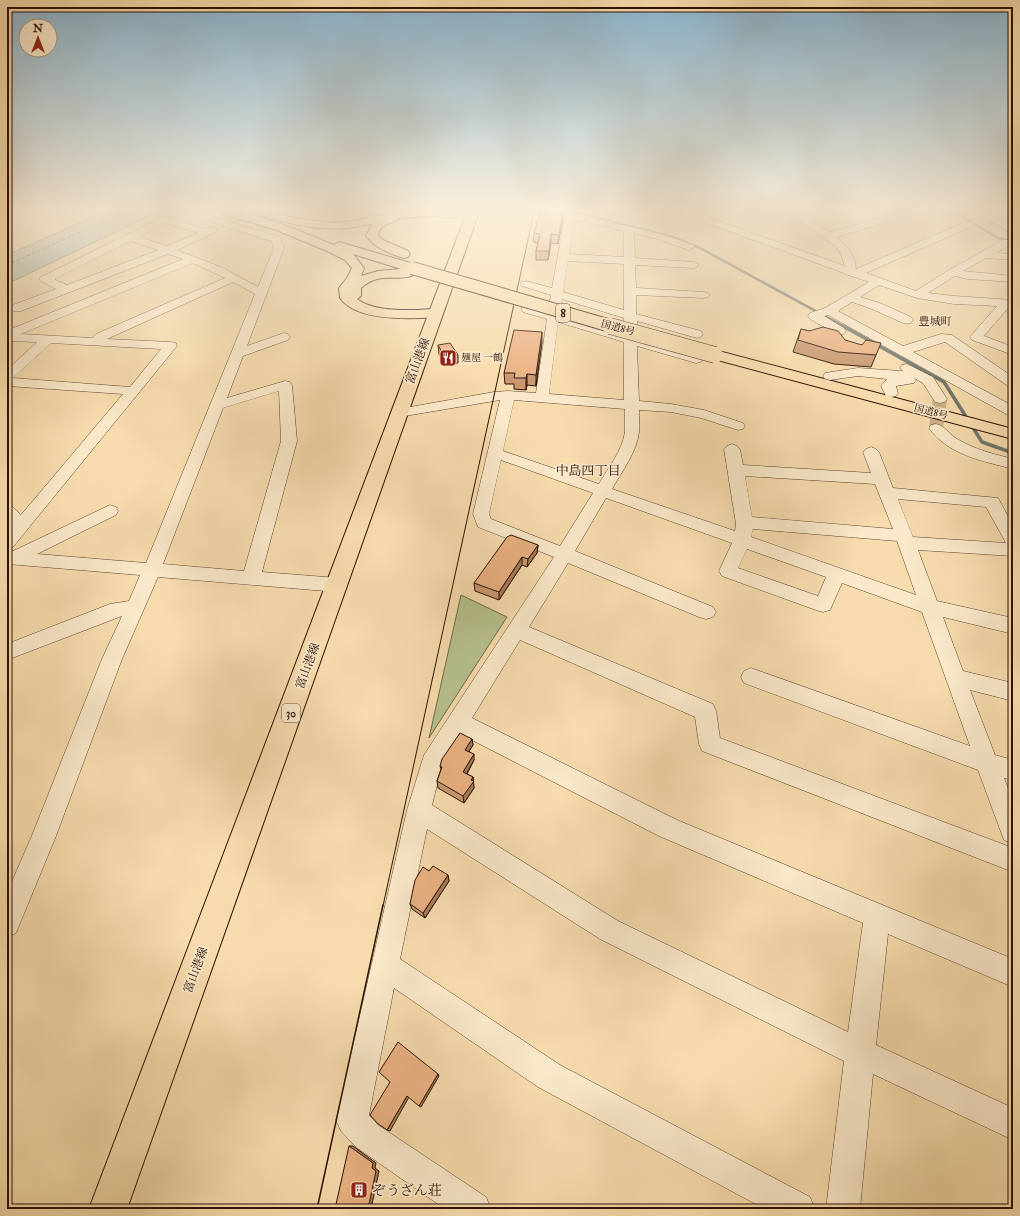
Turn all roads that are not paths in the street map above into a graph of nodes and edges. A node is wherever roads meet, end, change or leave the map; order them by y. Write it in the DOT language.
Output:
graph roads {
  1 [pos="66,269"];
  2 [pos="119,269"];
  3 [pos="169,269"];
  4 [pos="214,269"];
  5 [pos="271,269"];
  6 [pos="358,269"];
  7 [pos="407,269"];
  8 [pos="425,269"];
  9 [pos="452,269"];
  10 [pos="561,269"];
  11 [pos="629,269"];
  12 [pos="840,269"];
  13 [pos="852,269"];
  14 [pos="862,269"];
  15 [pos="960,269"];
  16 [pos="954,272"];
  17 [pos="852,273"];
  18 [pos="234,278"];
  19 [pos="1013,279"];
  20 [pos="878,281"];
  21 [pos="526,284"];
  22 [pos="66,289"];
  23 [pos="629,291"];
  24 [pos="261,293"];
  25 [pos="556,294"];
  26 [pos="704,295"];
  27 [pos="917,295"];
  28 [pos="851,298"];
  29 [pos="1009,304"];
  30 [pos="17,308"];
  31 [pos="528,309"];
  32 [pos="829,311"];
  33 [pos="435,313"];
  34 [pos="553,316"];
  35 [pos="630,316"];
  36 [pos="907,320"];
  37 [pos="697,334"];
  38 [pos="8,337"];
  39 [pos="284,337"];
  40 [pos="630,339"];
  41 [pos="47,340"];
  42 [pos="95,342"];
  43 [pos="715,350"];
  44 [pos="902,351"];
  45 [pos="1013,351"];
  46 [pos="237,354"];
  47 [pos="696,359"];
  48 [pos="914,372"];
  49 [pos="830,376"];
  50 [pos="7,377"];
  51 [pos="928,380"];
  52 [pos="7,382"];
  53 [pos="1013,383"];
  54 [pos="134,391"];
  55 [pos="891,393"];
  56 [pos="508,395"];
  57 [pos="542,397"];
  58 [pos="940,399"];
  59 [pos="630,403"];
  60 [pos="216,406"];
  61 [pos="399,412"];
  62 [pos="1013,412"];
  63 [pos="1013,425"];
  64 [pos="738,426"];
  65 [pos="936,428"];
  66 [pos="1013,434"];
  67 [pos="732,449"];
  68 [pos="871,452"];
  69 [pos="495,453"];
  70 [pos="1013,464"];
  71 [pos="735,470"];
  72 [pos="885,486"];
  73 [pos="602,490"];
  74 [pos="7,511"];
  75 [pos="110,511"];
  76 [pos="745,522"];
  77 [pos="22,525"];
  78 [pos="742,540"];
  79 [pos="906,540"];
  80 [pos="1013,540"];
  81 [pos="1013,550"];
  82 [pos="9,553"];
  83 [pos="564,554"];
  84 [pos="152,570"];
  85 [pos="837,574"];
  86 [pos="251,578"];
  87 [pos="338,585"];
  88 [pos="930,607"];
  89 [pos="135,608"];
  90 [pos="706,612"];
  91 [pos="1013,626"];
  92 [pos="516,630"];
  93 [pos="7,652"];
  94 [pos="751,678"];
  95 [pos="955,678"];
  96 [pos="1013,692"];
  97 [pos="458,722"];
  98 [pos="987,762"];
  99 [pos="1013,770"];
  100 [pos="420,810"];
  101 [pos="1013,832"];
  102 [pos="1013,860"];
  103 [pos="877,916"];
  104 [pos="7,924"];
  105 [pos="386,966"];
  106 [pos="1013,973"];
  107 [pos="860,1053"];
  108 [pos="1013,1124"];
  109 [pos="108,1209"];
  110 [pos="474,1209"];
  111 [pos="798,1209"];
  112 [pos="843,1209"];
  1 -- 22 [label="street"];
  2 -- 22 [label="street"];
  3 -- 38 [label="street"];
  4 -- 18 [label="street"];
  5 -- 24 [label="street"];
  6 -- 33 [label="main road"];
  7 -- 33 [label="main road"];
  8 -- 43 [label="main road, 国道8号 / 8, bridge"];
  9 -- 33 [label="main road, 富山港線 / 30"];
  10 -- 25 [label="street"];
  11 -- 23 [label="street"];
  12 -- 17 [label="street"];
  13 -- 17 [label="street"];
  14 -- 17 [label="street"];
  15 -- 16 [label="street"];
  16 -- 19 [label="street"];
  16 -- 27 [label="street"];
  17 -- 20 [label="street"];
  18 -- 24 [label="street"];
  18 -- 42 [label="street"];
  20 -- 27 [label="street"];
  20 -- 28 [label="street"];
  21 -- 25 [label="street"];
  22 -- 30 [label="street"];
  23 -- 26 [label="street"];
  23 -- 35 [label="street"];
  24 -- 46 [label="street"];
  25 -- 34 [label="street"];
  25 -- 35 [label="street"];
  27 -- 29 [label="street"];
  28 -- 32 [label="street"];
  28 -- 36 [label="street"];
  29 -- 45 [label="street"];
  31 -- 34 [label="street"];
  32 -- 44 [label="street"];
  32 -- 48 [label="street"];
  33 -- 61 [label="main road, 富山港線 / 30"];
  34 -- 40 [label="street"];
  34 -- 57 [label="street"];
  35 -- 37 [label="street"];
  35 -- 40 [label="street"];
  38 -- 41 [label="street"];
  39 -- 46 [label="street"];
  40 -- 47 [label="street"];
  40 -- 59 [label="street"];
  41 -- 42 [label="street"];
  41 -- 50 [label="street"];
  42 -- 54 [label="street"];
  43 -- 49 [label="main road, 国道8号 / 8"];
  43 -- 66 [label="main road, 国道8号 / 8"];
  44 -- 53 [label="street"];
  44 -- 62 [label="street"];
  46 -- 60 [label="street"];
  48 -- 49 [label="street"];
  48 -- 51 [label="street"];
  49 -- 55 [label="main road, 国道8号 / 8"];
  51 -- 55 [label="street"];
  51 -- 58 [label="street"];
  52 -- 54 [label="street"];
  54 -- 77 [label="street"];
  55 -- 63 [label="main road, 国道8号 / 8"];
  56 -- 57 [label="street"];
  56 -- 61 [label="street"];
  56 -- 69 [label="street"];
  57 -- 59 [label="street"];
  59 -- 64 [label="street"];
  59 -- 73 [label="street"];
  60 -- 84 [label="street"];
  60 -- 86 [label="street"];
  61 -- 87 [label="main road, 富山港線 / 30"];
  65 -- 70 [label="street"];
  67 -- 71 [label="street"];
  68 -- 72 [label="street"];
  69 -- 73 [label="street"];
  69 -- 83 [label="street"];
  71 -- 72 [label="street"];
  71 -- 76 [label="street"];
  72 -- 79 [label="street"];
  72 -- 80 [label="street"];
  73 -- 78 [label="street"];
  73 -- 83 [label="street"];
  74 -- 77 [label="street"];
  75 -- 82 [label="street"];
  76 -- 78 [label="street"];
  76 -- 79 [label="street"];
  77 -- 82 [label="street"];
  78 -- 85 [label="street"];
  78 -- 85 [label="street"];
  79 -- 81 [label="street"];
  79 -- 88 [label="street"];
  82 -- 84 [label="street"];
  83 -- 90 [label="street"];
  83 -- 92 [label="street"];
  84 -- 86 [label="street"];
  84 -- 89 [label="street"];
  85 -- 88 [label="street"];
  86 -- 87 [label="street"];
  87 -- 109 [label="main road, 富山港線 / 30"];
  88 -- 91 [label="street"];
  88 -- 95 [label="street"];
  89 -- 93 [label="street"];
  89 -- 104 [label="street"];
  92 -- 97 [label="street"];
  92 -- 102 [label="street"];
  94 -- 98 [label="street"];
  95 -- 96 [label="street"];
  95 -- 98 [label="street"];
  97 -- 100 [label="street"];
  97 -- 103 [label="street"];
  98 -- 99 [label="street"];
  98 -- 101 [label="street"];
  100 -- 105 [label="street"];
  100 -- 107 [label="street"];
  103 -- 106 [label="street"];
  103 -- 107 [label="street"];
  105 -- 110 [label="street"];
  105 -- 111 [label="street"];
  107 -- 108 [label="street"];
  107 -- 112 [label="street"];
}
